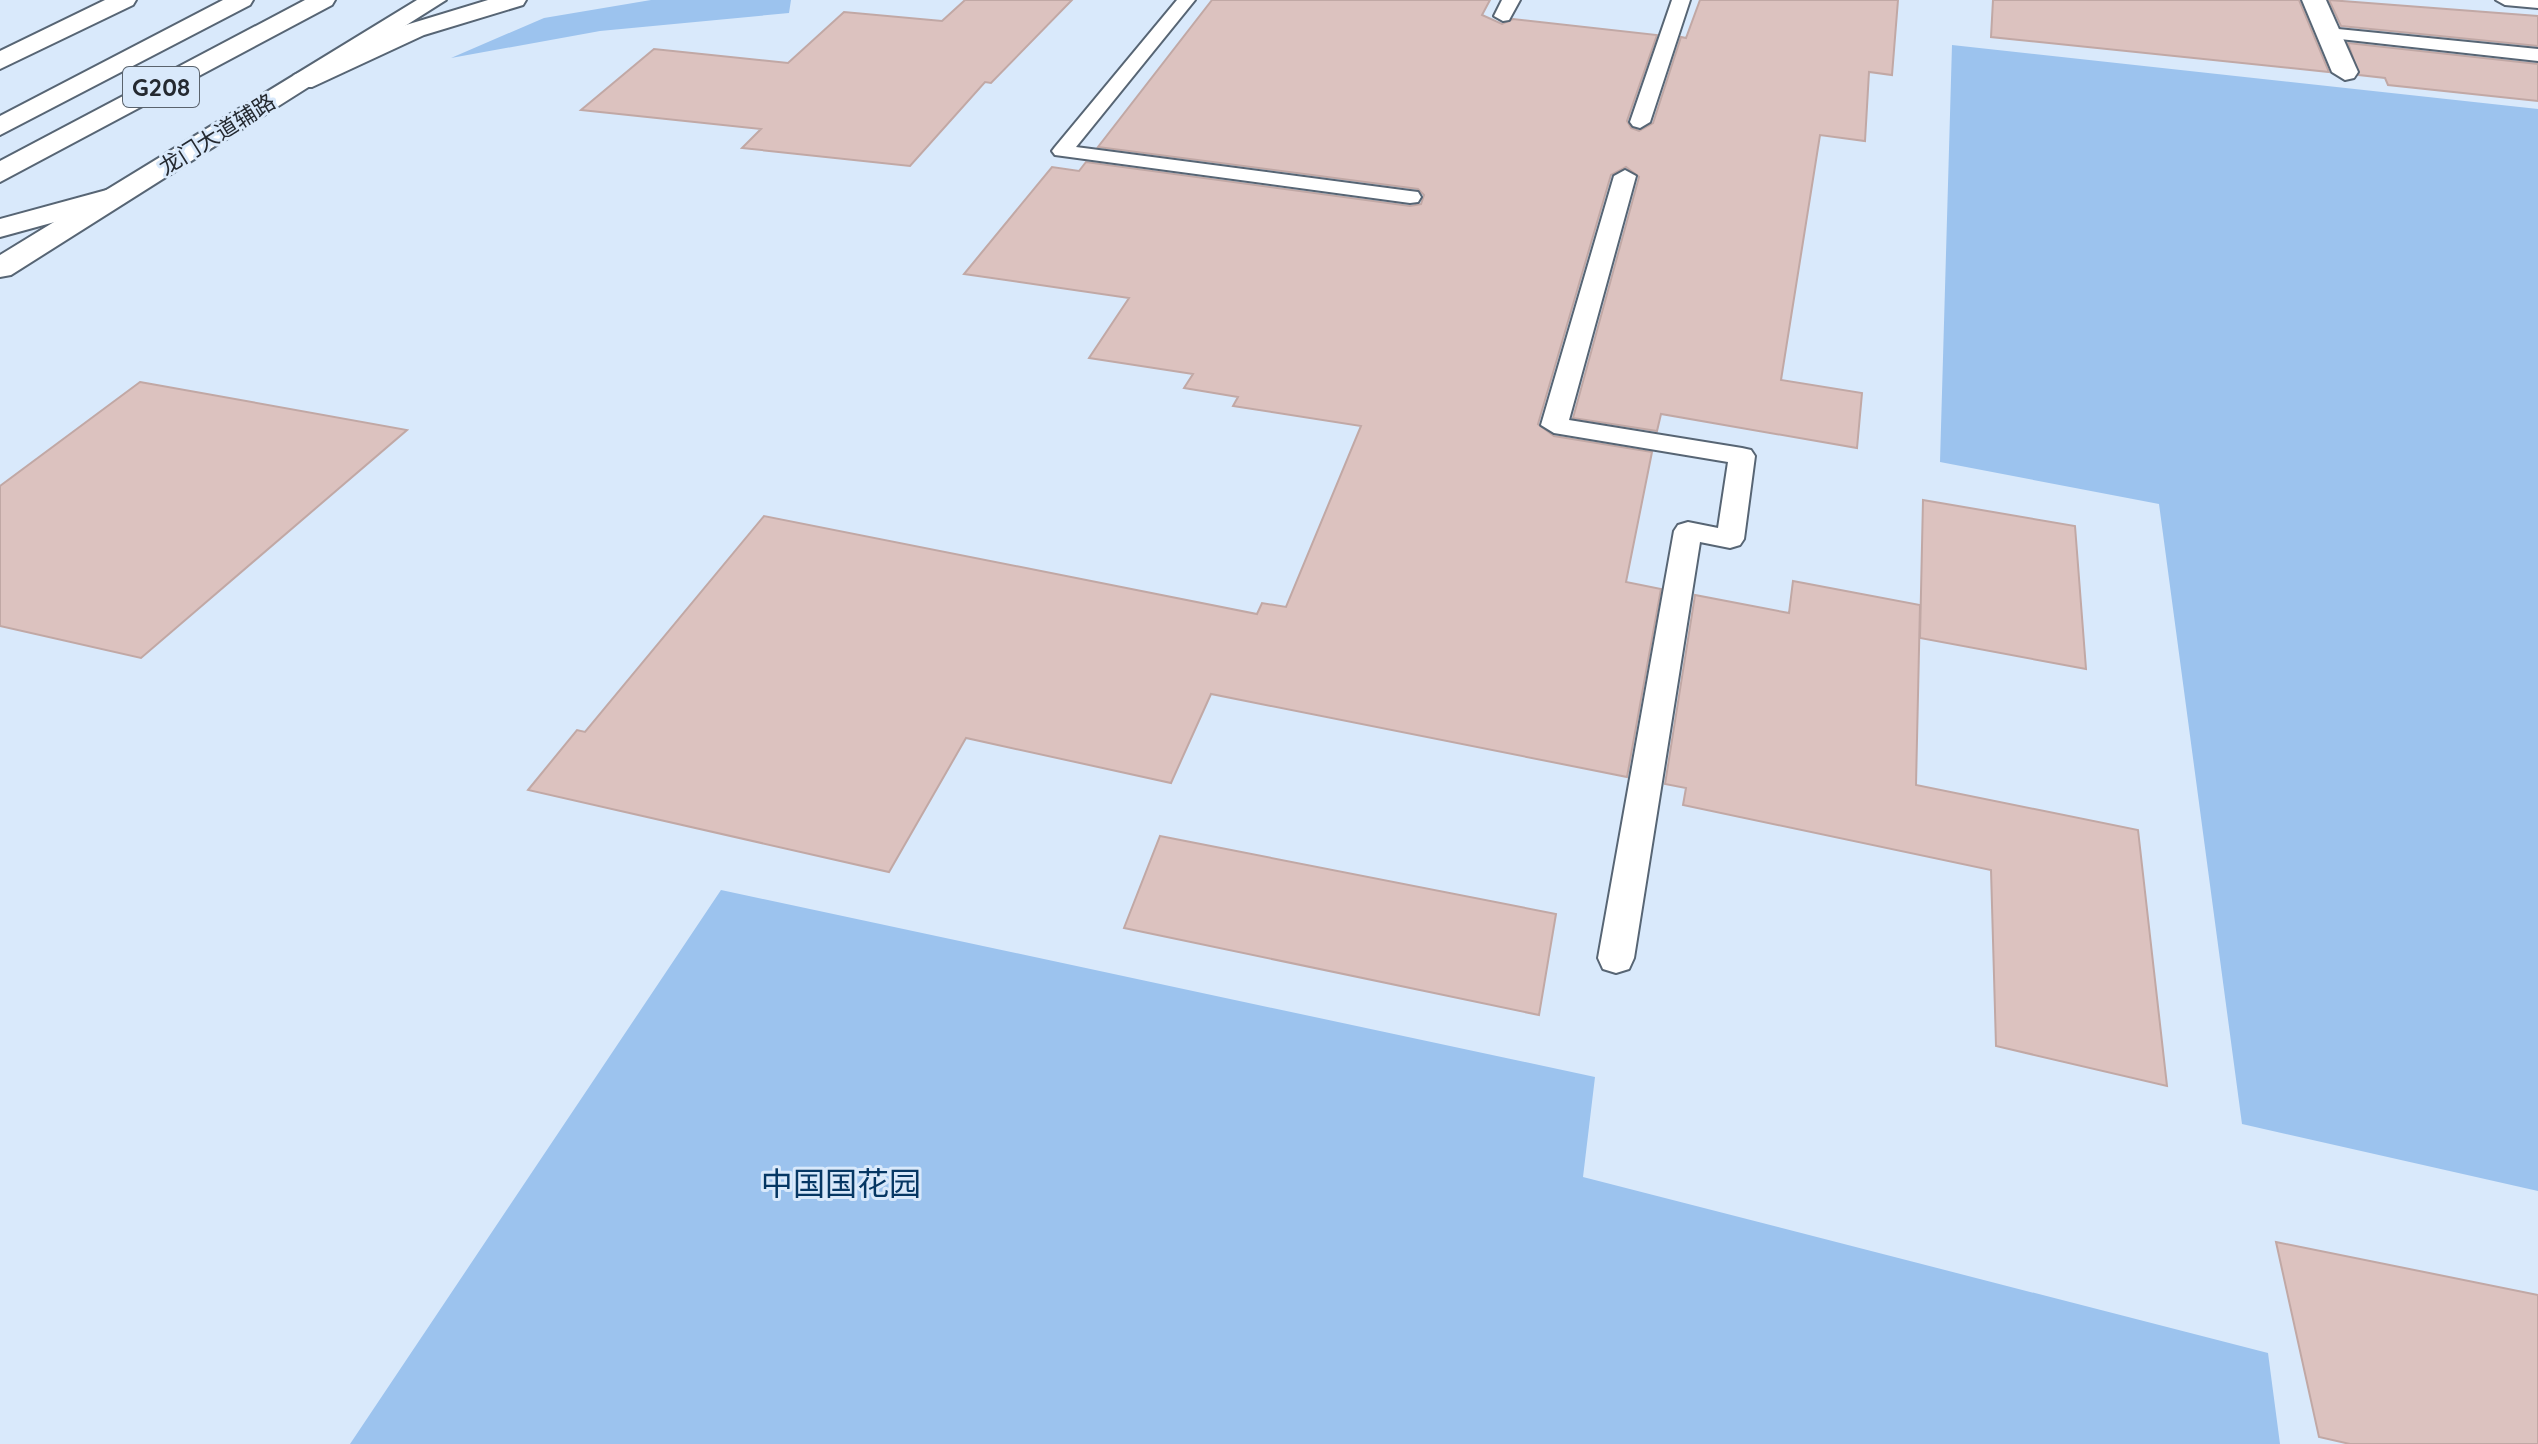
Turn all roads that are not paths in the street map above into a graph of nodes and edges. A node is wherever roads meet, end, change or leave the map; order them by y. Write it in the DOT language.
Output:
graph roads {
  1 [pos="241,0"];
  2 [pos="323,0"];
  3 [pos="434,0"];
  4 [pos="514,0"];
  5 [pos="1186,0"];
  6 [pos="1681,0"];
  7 [pos="2314,0"];
  8 [pos="2505,0"];
  9 [pos="118,1"];
  10 [pos="2538,3"];
  11 [pos="2328,33"];
  12 [pos="2538,55"];
  13 [pos="0,61"];
  14 [pos="2345,72"];
  15 [pos="303,81"];
  16 [pos="1640,122"];
  17 [pos="0,127"];
  18 [pos="0,173"];
  19 [pos="1625,176"];
  20 [pos="114,197"];
  21 [pos="1410,197"];
  22 [pos="0,228"];
  23 [pos="0,268"];
  24 [pos="1616,958"];
  1 -- 17 [label="main road, G208"];
  2 -- 18 [label="main road, G208"];
  3 -- 15 [label="main road, 龙门大道辅路"];
  4 -- 15 [label="main road"];
  5 -- 21 [label="lane"];
  6 -- 16 [label="lane"];
  7 -- 11 [label="main road"];
  8 -- 10 [label="lane"];
  9 -- 13 [label="main road"];
  11 -- 12 [label="lane"];
  11 -- 14 [label="main road"];
  15 -- 20 [label="main road, 龙门大道辅路"];
  19 -- 24 [label="lane"];
  20 -- 22 [label="main road"];
  20 -- 23 [label="main road, 龙门大道辅路"];
}
